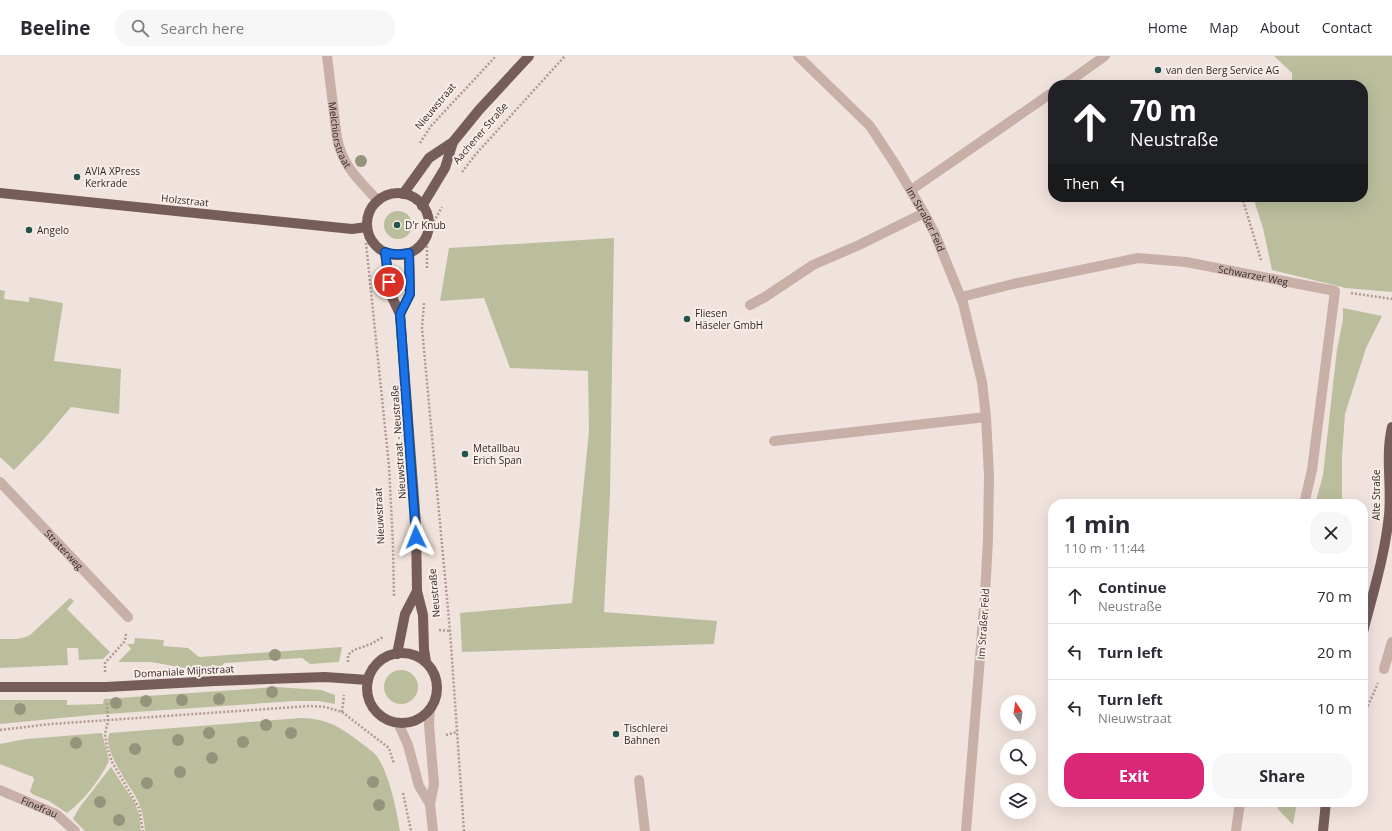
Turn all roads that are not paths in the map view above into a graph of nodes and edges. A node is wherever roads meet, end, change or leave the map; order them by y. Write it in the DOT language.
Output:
graph roads {
  1 [pos="327,56"];
  2 [pos="529,56"];
  3 [pos="798,56"];
  4 [pos="1105,56"];
  5 [pos="1071,80"];
  6 [pos="1048,95"];
  7 [pos="453,142"];
  8 [pos="911,190"];
  9 [pos="0,193"];
  10 [pos="403,194"];
  11 [pos="378,201"];
  12 [pos="422,206"];
  13 [pos="924,213"];
  14 [pos="368,231"];
  15 [pos="385,252"];
  16 [pos="409,253"];
  17 [pos="961,297"];
  18 [pos="750,305"];
  19 [pos="400,314"];
  20 [pos="986,417"];
  21 [pos="1392,427"];
  22 [pos="774,441"];
  23 [pos="0,482"];
  24 [pos="1391,498"];
  25 [pos="1305,499"];
  26 [pos="417,591"];
  27 [pos="1368,613"];
  28 [pos="128,616"];
  29 [pos="1392,642"];
  30 [pos="397,654"];
  31 [pos="426,662"];
  32 [pos="1384,669"];
  33 [pos="368,680"];
  34 [pos="0,687"];
  35 [pos="430,709"];
  36 [pos="398,723"];
  37 [pos="639,780"];
  38 [pos="0,790"];
  39 [pos="430,804"];
  40 [pos="1239,807"];
  41 [pos="1325,807"];
  42 [pos="75,831"];
  43 [pos="433,831"];
  44 [pos="645,831"];
  45 [pos="966,831"];
  46 [pos="1236,831"];
  47 [pos="1323,831"];
  1 -- 11 [label="street, Melchiorstraat"];
  2 -- 7 [label="main road"];
  3 -- 8 [label="street, Im Straßer Feld"];
  4 -- 5 [label="street"];
  6 -- 8 [label="street"];
  7 -- 10 [label="main road"];
  7 -- 12 [label="main road, Aachener Straße"];
  8 -- 13 [label="street, Im Straßer Feld"];
  9 -- 14 [label="main road, Holzstraat"];
  10 -- 11 [label="main road"];
  10 -- 12 [label="main road"];
  11 -- 14 [label="main road"];
  12 -- 16 [label="main road"];
  13 -- 17 [label="street, Im Straßer Feld"];
  13 -- 18 [label="street"];
  14 -- 15 [label="main road"];
  15 -- 16 [label="main road"];
  15 -- 19 [label="main road"];
  16 -- 19 [label="main road"];
  17 -- 20 [label="street, Im Straßer Feld"];
  17 -- 25 [label="street, Schwarzer Weg"];
  19 -- 26 [label="main road, Nieuwstraat - Neustraße"];
  20 -- 22 [label="street"];
  20 -- 45 [label="street, Im Straßer Feld"];
  21 -- 24 [label="main road, Alte Straße"];
  23 -- 28 [label="street, Straterweg"];
  24 -- 27 [label="main road, Alte Straße"];
  26 -- 30 [label="main road"];
  26 -- 31 [label="main road, Nieuwstraat - Neustraße"];
  29 -- 32 [label="street"];
  30 -- 31 [label="main road"];
  30 -- 33 [label="main road"];
  31 -- 35 [label="main road"];
  33 -- 34 [label="main road, Domaniale Mijnstraat"];
  33 -- 36 [label="main road"];
  35 -- 36 [label="main road"];
  35 -- 39 [label="street"];
  36 -- 39 [label="street"];
  37 -- 44 [label="street"];
  38 -- 42 [label="street, Finefrau"];
  39 -- 43 [label="street"];
  40 -- 46 [label="street"];
  41 -- 47 [label="main road"];
}
